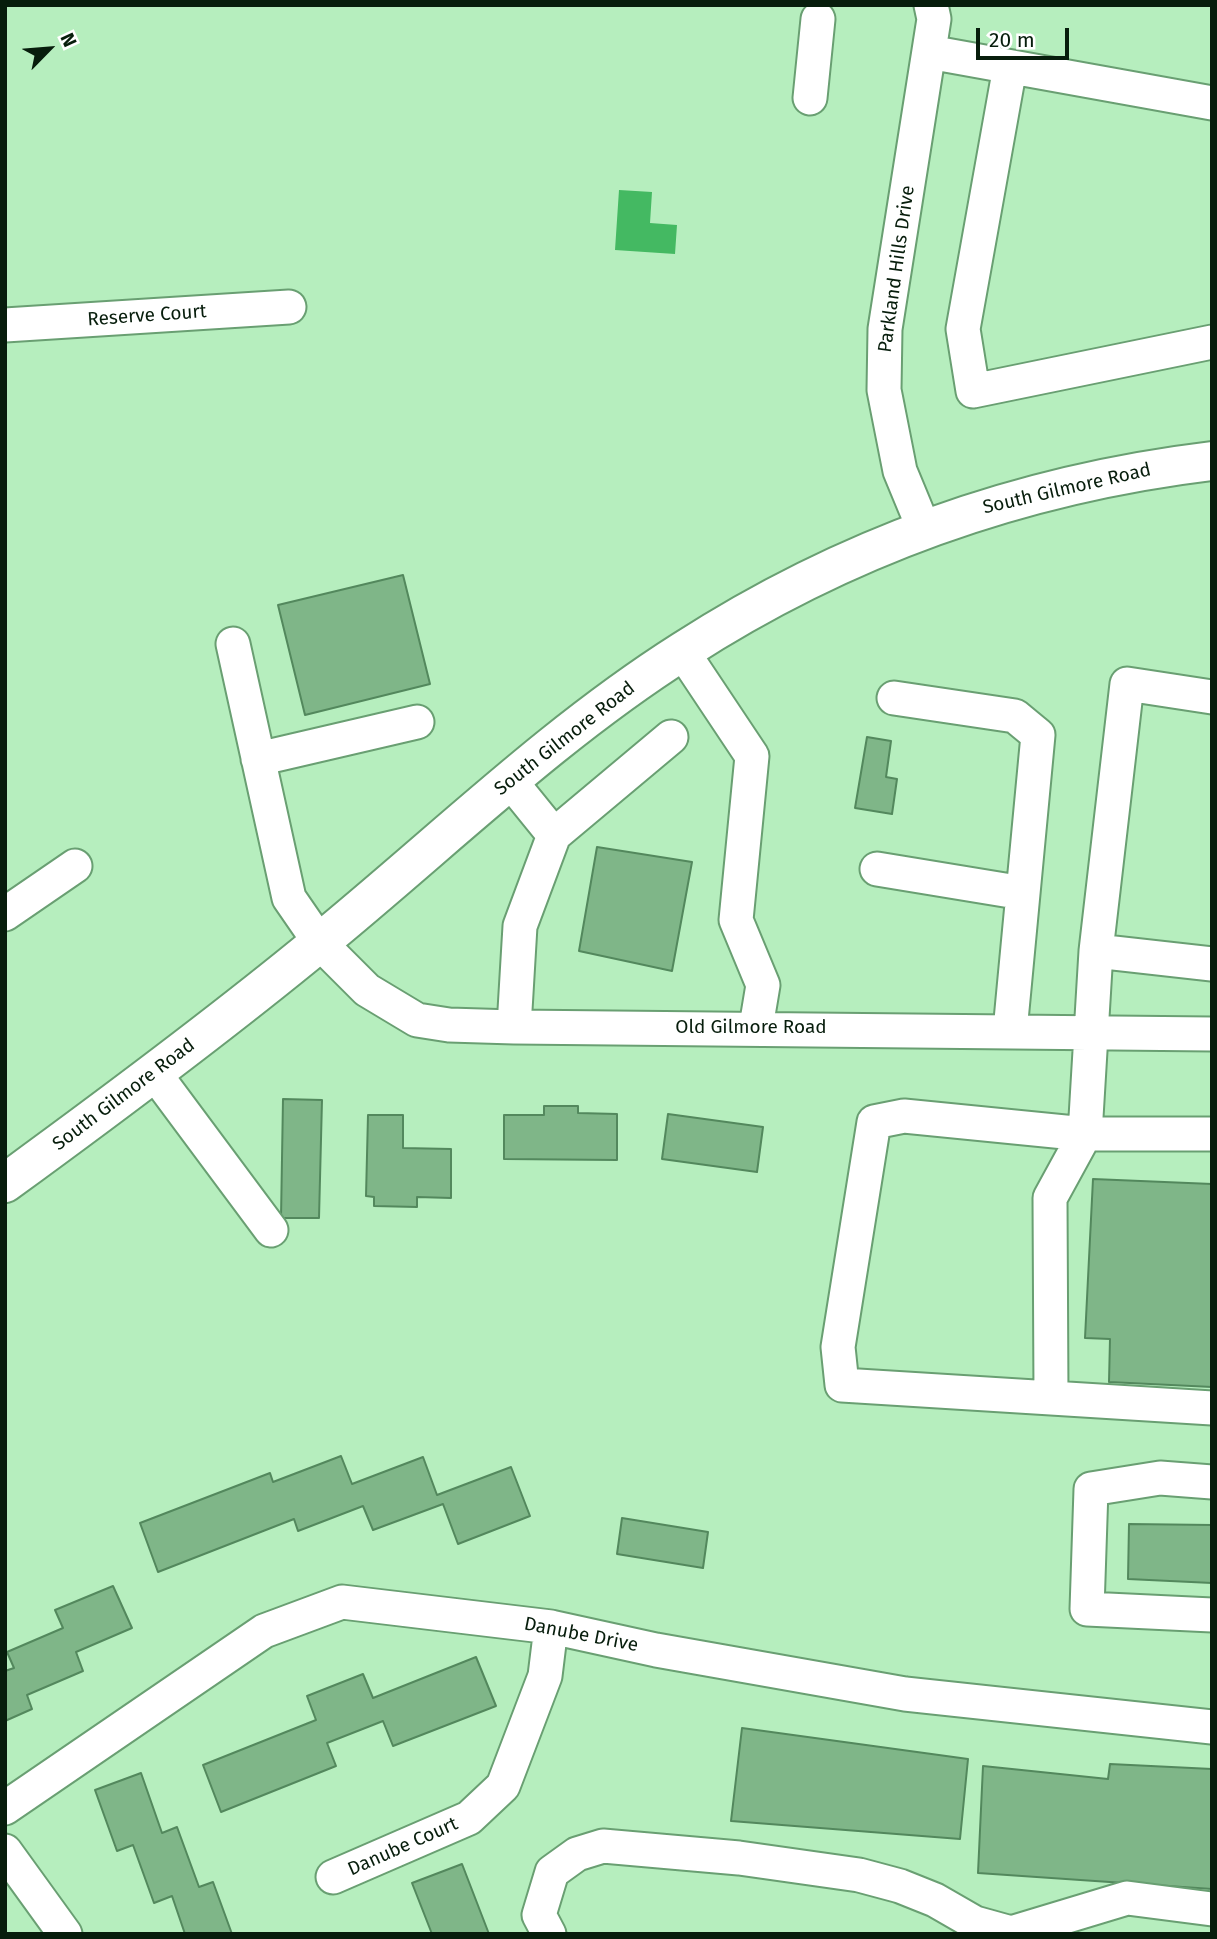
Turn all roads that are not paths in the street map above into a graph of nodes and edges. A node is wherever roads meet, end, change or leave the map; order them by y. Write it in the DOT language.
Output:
graph roads {
  1 [pos="931,5"];
  2 [pos="818,19"];
  3 [pos="929,52"];
  4 [pos="1010,67"];
  5 [pos="810,98"];
  6 [pos="1212,103"];
  7 [pos="289,307"];
  8 [pos="5,325"];
  9 [pos="1212,342"];
  10 [pos="1212,461"];
  11 [pos="924,528"];
  12 [pos="233,644"];
  13 [pos="682,651"];
  14 [pos="1212,696"];
  15 [pos="894,698"];
  16 [pos="416,722"];
  17 [pos="671,737"];
  18 [pos="258,759"];
  19 [pos="511,782"];
  20 [pos="554,835"];
  21 [pos="75,866"];
  22 [pos="877,869"];
  23 [pos="1023,893"];
  24 [pos="5,915"];
  25 [pos="320,943"];
  26 [pos="1096,951"];
  27 [pos="1212,964"];
  28 [pos="514,1027"];
  29 [pos="756,1027"];
  30 [pos="1010,1031"];
  31 [pos="1093,1032"];
  32 [pos="1212,1034"];
  33 [pos="155,1074"];
  34 [pos="1085,1134"];
  35 [pos="1212,1134"];
  36 [pos="5,1183"];
  37 [pos="271,1230"];
  38 [pos="1051,1396"];
  39 [pos="1212,1408"];
  40 [pos="1212,1482"];
  41 [pos="1212,1615"];
  42 [pos="551,1627"];
  43 [pos="1212,1727"];
  44 [pos="5,1808"];
  45 [pos="5,1851"];
  46 [pos="333,1877"];
  47 [pos="1212,1909"];
  48 [pos="1011,1933"];
  49 [pos="65,1934"];
  50 [pos="549,1934"];
  1 -- 3 [label="street, Parkland Hills Drive"];
  2 -- 5 [label="street"];
  3 -- 4 [label="street"];
  3 -- 11 [label="street, Parkland Hills Drive"];
  4 -- 6 [label="street"];
  4 -- 9 [label="street"];
  7 -- 8 [label="street, Reserve Court"];
  10 -- 11 [label="main road, South Gilmore Road"];
  11 -- 13 [label="main road, South Gilmore Road"];
  12 -- 18 [label="street, Old Gilmore Road"];
  13 -- 19 [label="main road, South Gilmore Road"];
  13 -- 29 [label="street"];
  14 -- 26 [label="street"];
  15 -- 23 [label="street"];
  16 -- 18 [label="street"];
  17 -- 20 [label="street"];
  18 -- 25 [label="street, Old Gilmore Road"];
  19 -- 20 [label="street"];
  19 -- 25 [label="main road, South Gilmore Road"];
  20 -- 28 [label="street"];
  21 -- 24 [label="street"];
  22 -- 23 [label="street"];
  23 -- 30 [label="street"];
  25 -- 28 [label="street, Old Gilmore Road"];
  25 -- 33 [label="main road, South Gilmore Road"];
  26 -- 27 [label="street"];
  26 -- 31 [label="street"];
  28 -- 29 [label="street, Old Gilmore Road"];
  29 -- 30 [label="street, Old Gilmore Road"];
  30 -- 31 [label="street, Old Gilmore Road"];
  31 -- 32 [label="street, Old Gilmore Road"];
  31 -- 34 [label="street"];
  33 -- 36 [label="main road, South Gilmore Road"];
  33 -- 37 [label="street"];
  34 -- 35 [label="street"];
  34 -- 38 [label="street"];
  34 -- 38 [label="street"];
  38 -- 39 [label="street"];
  40 -- 41 [label="street"];
  42 -- 43 [label="street, Danube Drive"];
  42 -- 44 [label="street, Danube Drive"];
  42 -- 46 [label="street, Danube Court"];
  45 -- 49 [label="street"];
  47 -- 48 [label="street"];
  48 -- 50 [label="street"];
}
